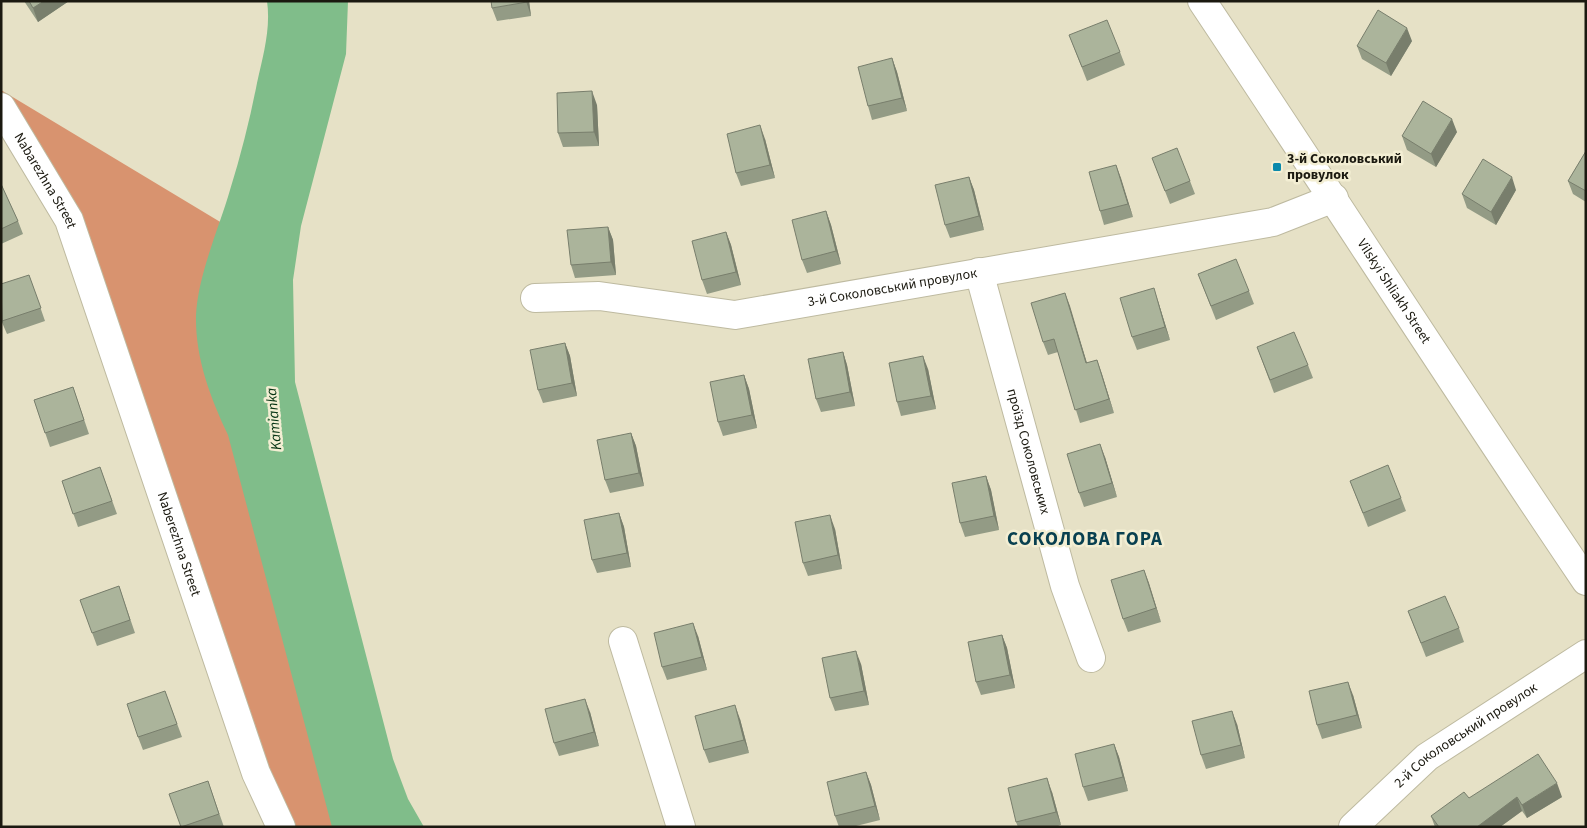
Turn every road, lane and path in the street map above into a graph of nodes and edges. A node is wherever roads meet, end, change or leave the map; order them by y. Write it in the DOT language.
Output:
graph roads {
  1 [pos="1202,1"];
  2 [pos="1,107"];
  3 [pos="1334,198"];
  4 [pos="979,272"];
  5 [pos="535,298"];
  6 [pos="1586,581"];
  7 [pos="623,641"];
  8 [pos="1586,654"];
  9 [pos="1091,658"];
  10 [pos="281,827"];
  11 [pos="681,827"];
  12 [pos="1353,827"];
  1 -- 3 [label="street, Vilskyi Shliakh Street"];
  2 -- 10 [label="street, Naberezhna Street"];
  3 -- 4 [label="street, 3-й Соколовський провулок"];
  3 -- 6 [label="street, Vilskyi Shliakh Street"];
  4 -- 5 [label="street, 3-й Соколовський провулок"];
  4 -- 9 [label="street, проїзд Соколовських"];
  7 -- 11 [label="street"];
  8 -- 12 [label="street, 2-й Соколовський провулок"];
}
